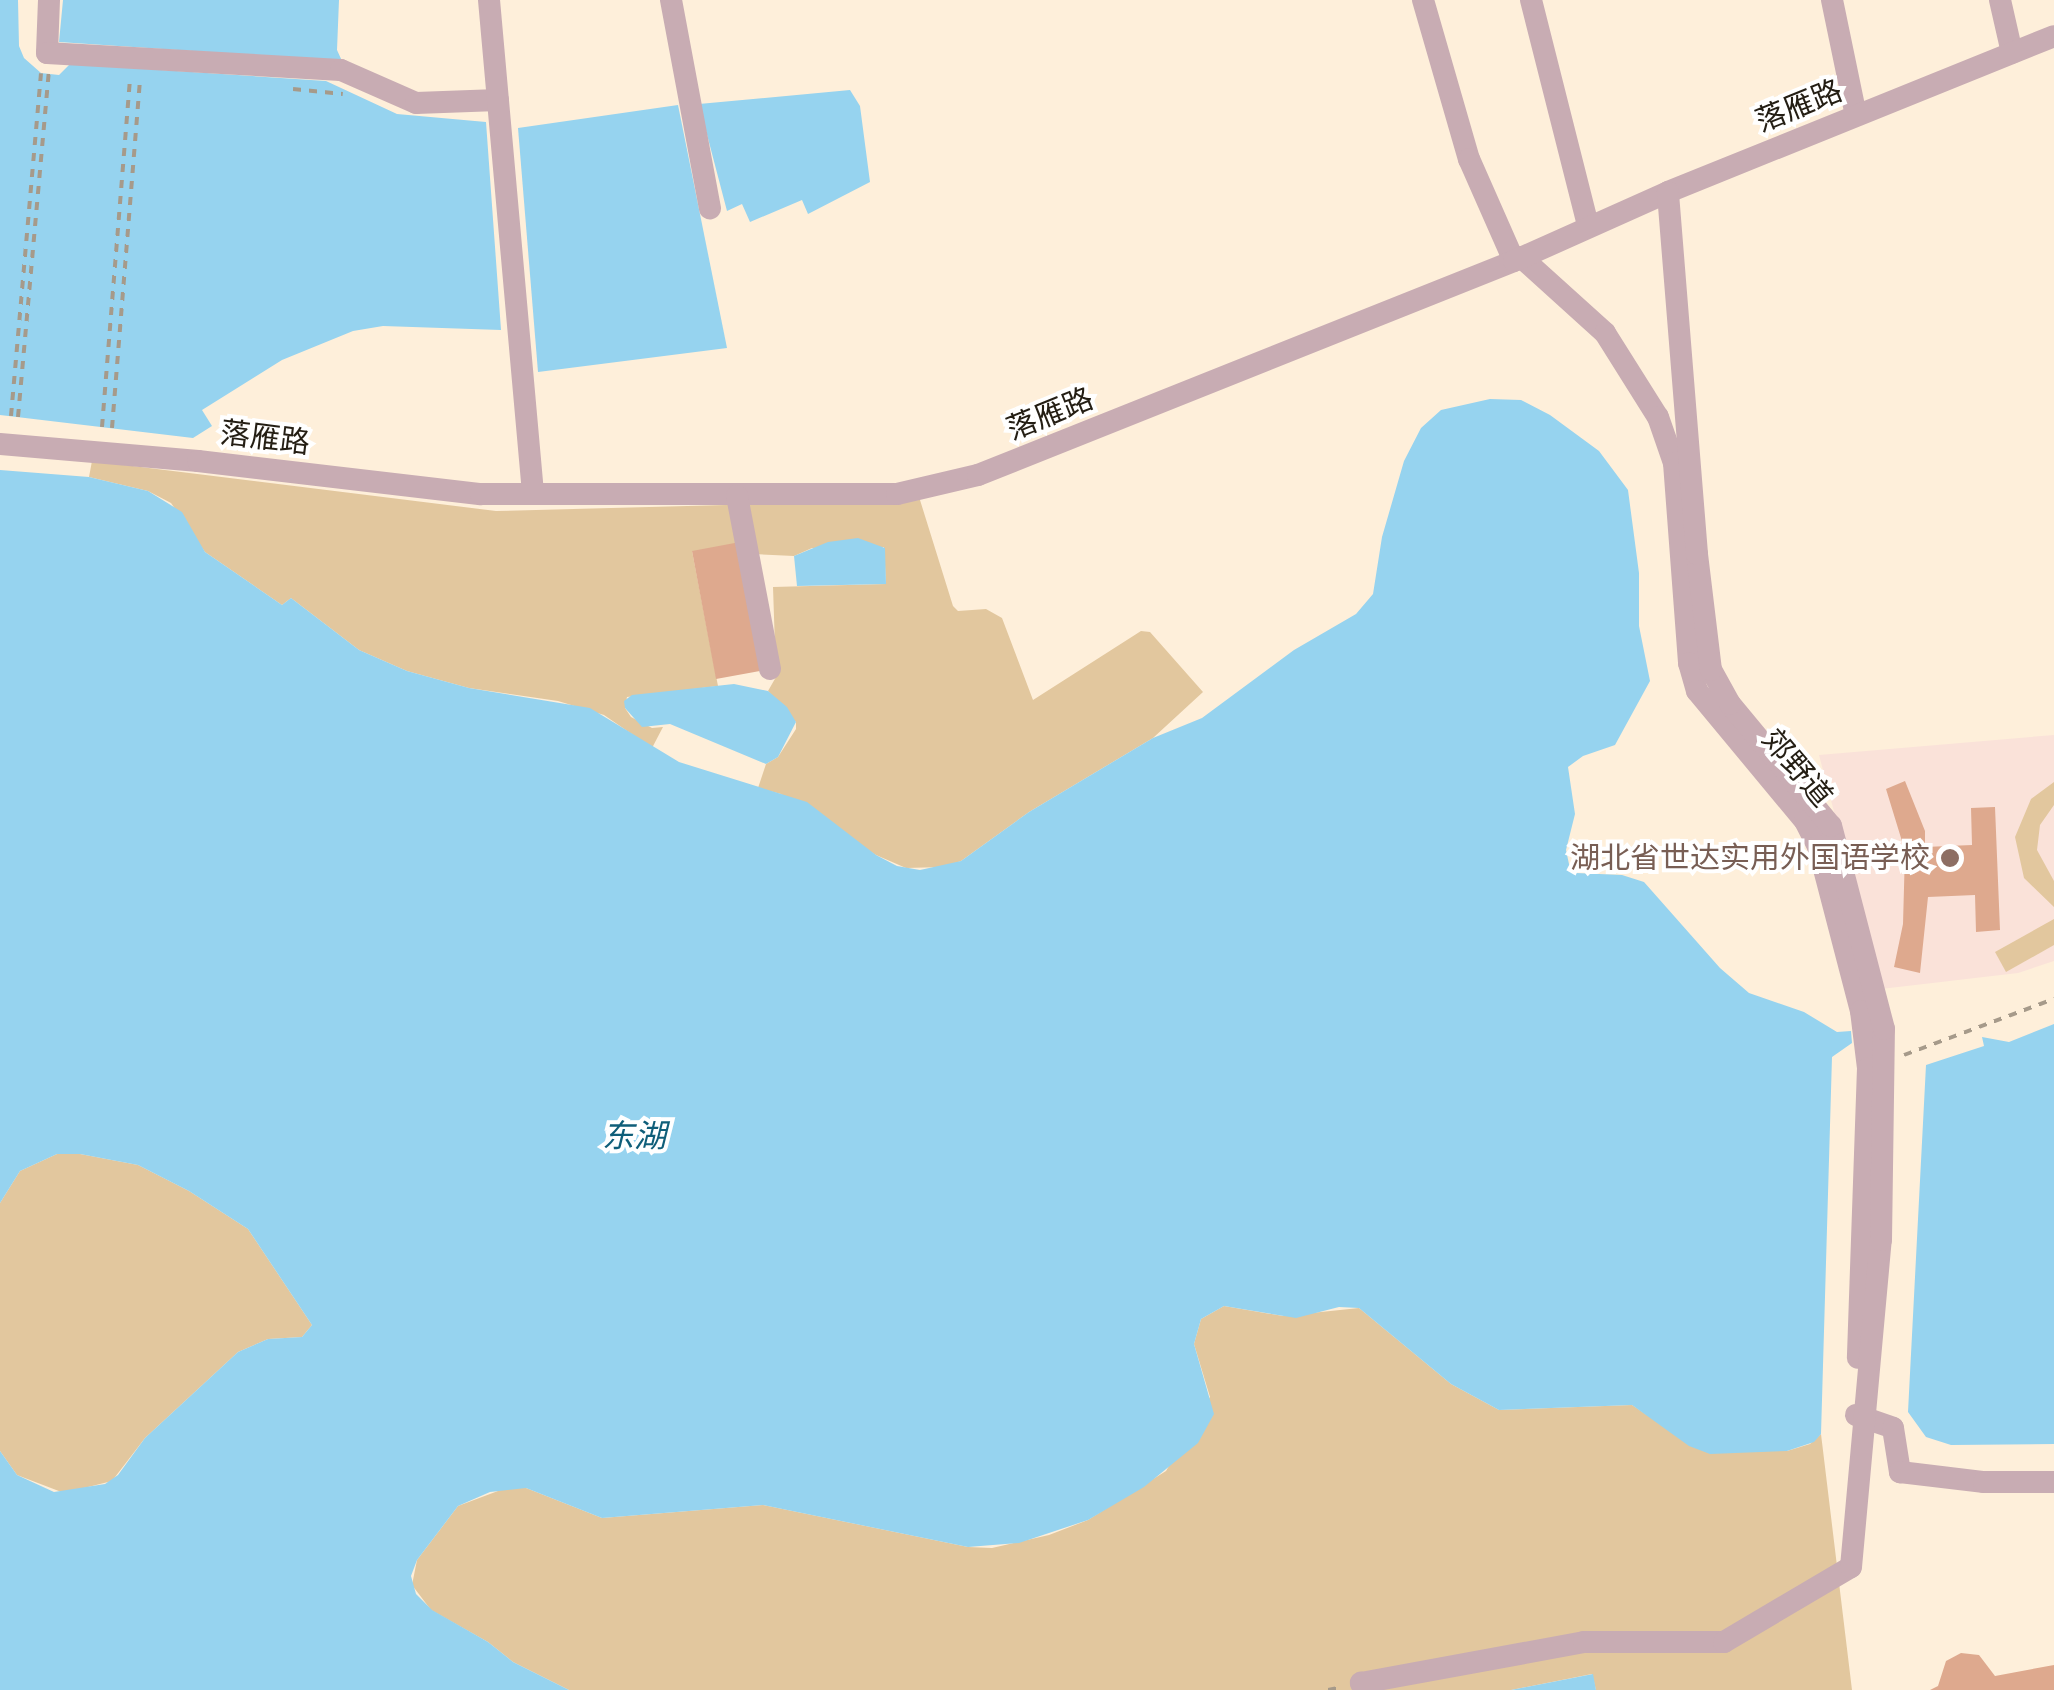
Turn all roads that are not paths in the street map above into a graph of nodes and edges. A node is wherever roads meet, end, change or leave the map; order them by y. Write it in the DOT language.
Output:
graph roads {
  1 [pos="49,0"];
  2 [pos="490,0"];
  3 [pos="670,0"];
  4 [pos="1423,0"];
  5 [pos="1531,0"];
  6 [pos="1832,0"];
  7 [pos="2000,0"];
  8 [pos="2054,36"];
  9 [pos="2012,53"];
  10 [pos="498,100"];
  11 [pos="1856,116"];
  12 [pos="1668,192"];
  13 [pos="710,208"];
  14 [pos="1588,226"];
  15 [pos="1518,259"];
  16 [pos="0,444"];
  17 [pos="533,494"];
  18 [pos="737,496"];
  19 [pos="770,669"];
  20 [pos="1866,1420"];
  21 [pos="1900,1472"];
  22 [pos="2054,1482"];
  23 [pos="1851,1567"];
  24 [pos="1364,1690"];
  1 -- 10 [label="street"];
  2 -- 10 [label="street"];
  3 -- 13 [label="street"];
  4 -- 15 [label="street, 郊野道"];
  5 -- 14 [label="street"];
  6 -- 11 [label="street"];
  7 -- 9 [label="street"];
  8 -- 9 [label="street, 落雁路"];
  9 -- 11 [label="street, 落雁路"];
  10 -- 17 [label="street"];
  11 -- 12 [label="street, 落雁路"];
  12 -- 14 [label="street, 落雁路"];
  12 -- 20 [label="street"];
  14 -- 15 [label="street, 落雁路"];
  15 -- 18 [label="street, 落雁路"];
  15 -- 20 [label="street, 郊野道"];
  16 -- 17 [label="street, 落雁路"];
  17 -- 18 [label="street, 落雁路"];
  18 -- 19 [label="street"];
  20 -- 21 [label="street"];
  20 -- 23 [label="street"];
  21 -- 22 [label="street"];
  21 -- 23 [label="street"];
  23 -- 24 [label="street"];
}
